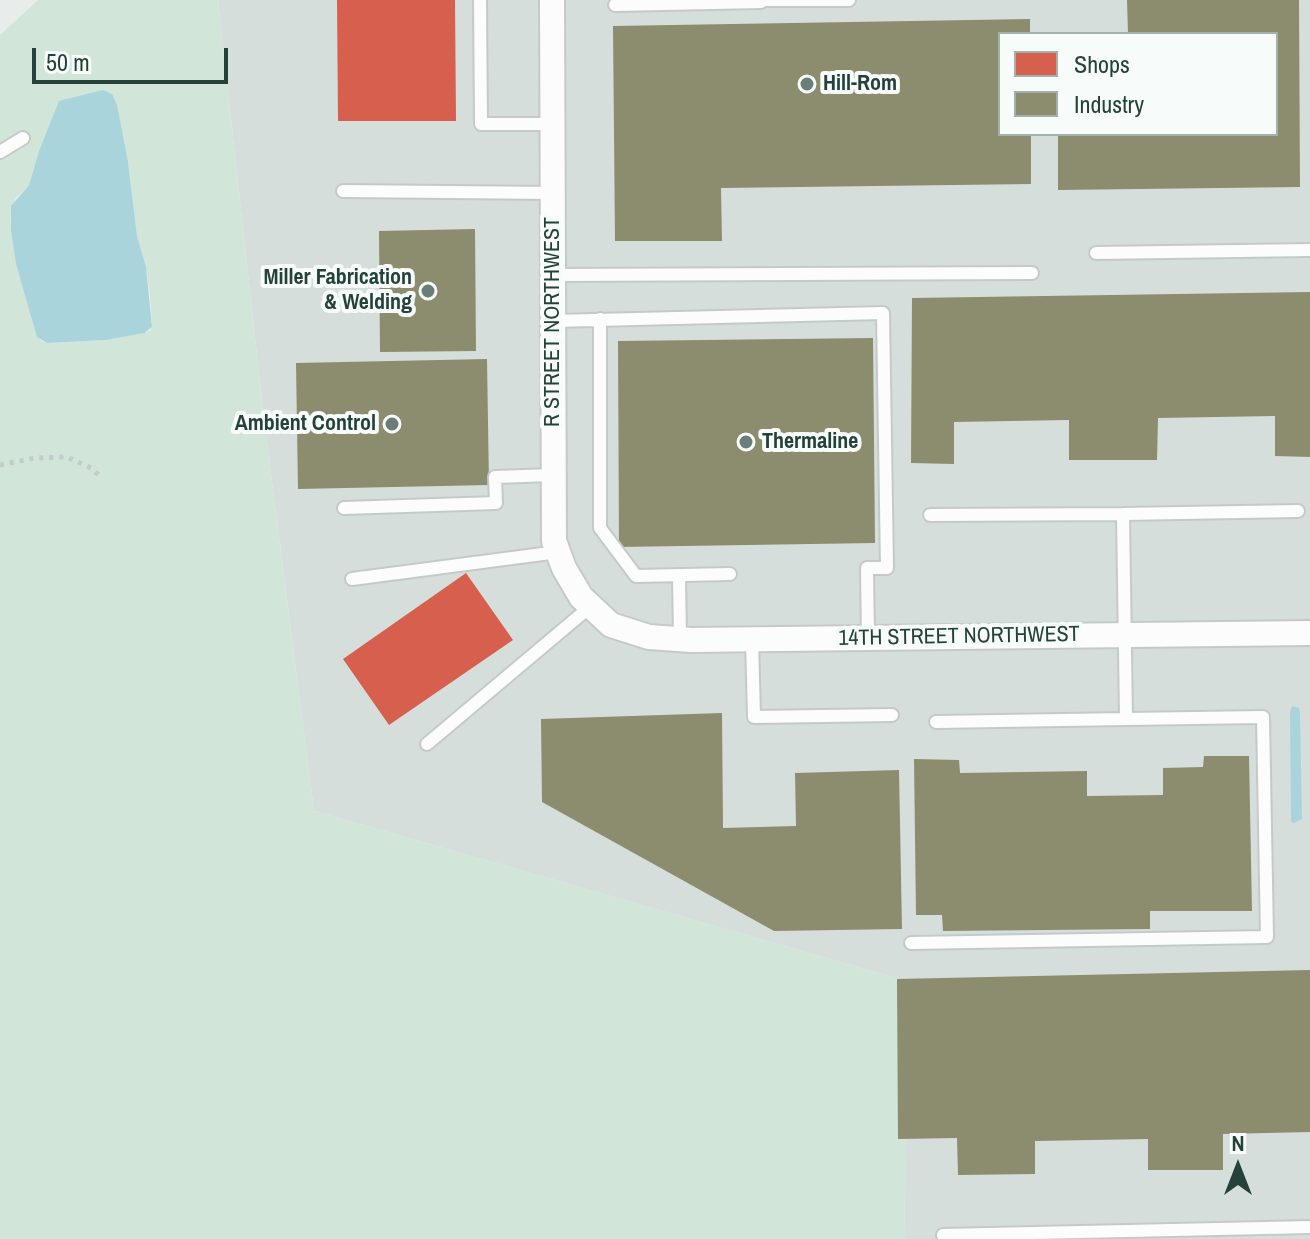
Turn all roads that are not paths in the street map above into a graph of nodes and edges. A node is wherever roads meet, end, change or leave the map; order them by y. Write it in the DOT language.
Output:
graph roads {
  1 [pos="480,0"];
  2 [pos="552,0"];
  3 [pos="849,0"];
  4 [pos="761,1"];
  5 [pos="615,5"];
  6 [pos="552,124"];
  7 [pos="23,138"];
  8 [pos="0,152"];
  9 [pos="343,191"];
  10 [pos="553,193"];
  11 [pos="1310,250"];
  12 [pos="1096,253"];
  13 [pos="1032,273"];
  14 [pos="553,275"];
  15 [pos="600,319"];
  16 [pos="553,321"];
  17 [pos="553,475"];
  18 [pos="344,508"];
  19 [pos="1298,511"];
  20 [pos="1123,514"];
  21 [pos="930,515"];
  22 [pos="558,552"];
  23 [pos="730,574"];
  24 [pos="679,575"];
  25 [pos="352,579"];
  26 [pos="591,606"];
  27 [pos="611,625"];
  28 [pos="1310,633"];
  29 [pos="1125,635"];
  30 [pos="868,638"];
  31 [pos="680,639"];
  32 [pos="752,639"];
  33 [pos="892,715"];
  34 [pos="1126,719"];
  35 [pos="936,722"];
  36 [pos="427,744"];
  37 [pos="911,943"];
  38 [pos="1310,1227"];
  39 [pos="943,1235"];
  1 -- 6 [label="lane"];
  2 -- 6 [label="street, R STREET NORTHWEST"];
  3 -- 4 [label="lane"];
  4 -- 5 [label="lane"];
  6 -- 10 [label="street, R STREET NORTHWEST"];
  7 -- 8 [label="lane"];
  9 -- 10 [label="lane"];
  10 -- 14 [label="street, R STREET NORTHWEST"];
  11 -- 12 [label="lane"];
  13 -- 14 [label="lane"];
  14 -- 16 [label="street, R STREET NORTHWEST"];
  15 -- 16 [label="lane"];
  15 -- 24 [label="lane"];
  15 -- 30 [label="lane"];
  16 -- 17 [label="street, R STREET NORTHWEST"];
  17 -- 18 [label="lane"];
  17 -- 22 [label="street, R STREET NORTHWEST"];
  19 -- 20 [label="lane"];
  20 -- 21 [label="lane"];
  20 -- 29 [label="lane"];
  22 -- 25 [label="lane"];
  22 -- 26 [label="street, R STREET NORTHWEST"];
  23 -- 24 [label="lane"];
  24 -- 31 [label="lane"];
  26 -- 27 [label="street, R STREET NORTHWEST"];
  26 -- 36 [label="lane"];
  27 -- 31 [label="street, 14TH STREET NORTHWEST"];
  28 -- 29 [label="street, 14TH STREET NORTHWEST"];
  29 -- 30 [label="street, 14TH STREET NORTHWEST"];
  29 -- 34 [label="lane"];
  30 -- 32 [label="street, 14TH STREET NORTHWEST"];
  31 -- 32 [label="street, 14TH STREET NORTHWEST"];
  32 -- 33 [label="lane"];
  34 -- 35 [label="lane"];
  34 -- 37 [label="lane"];
  38 -- 39 [label="lane"];
}
